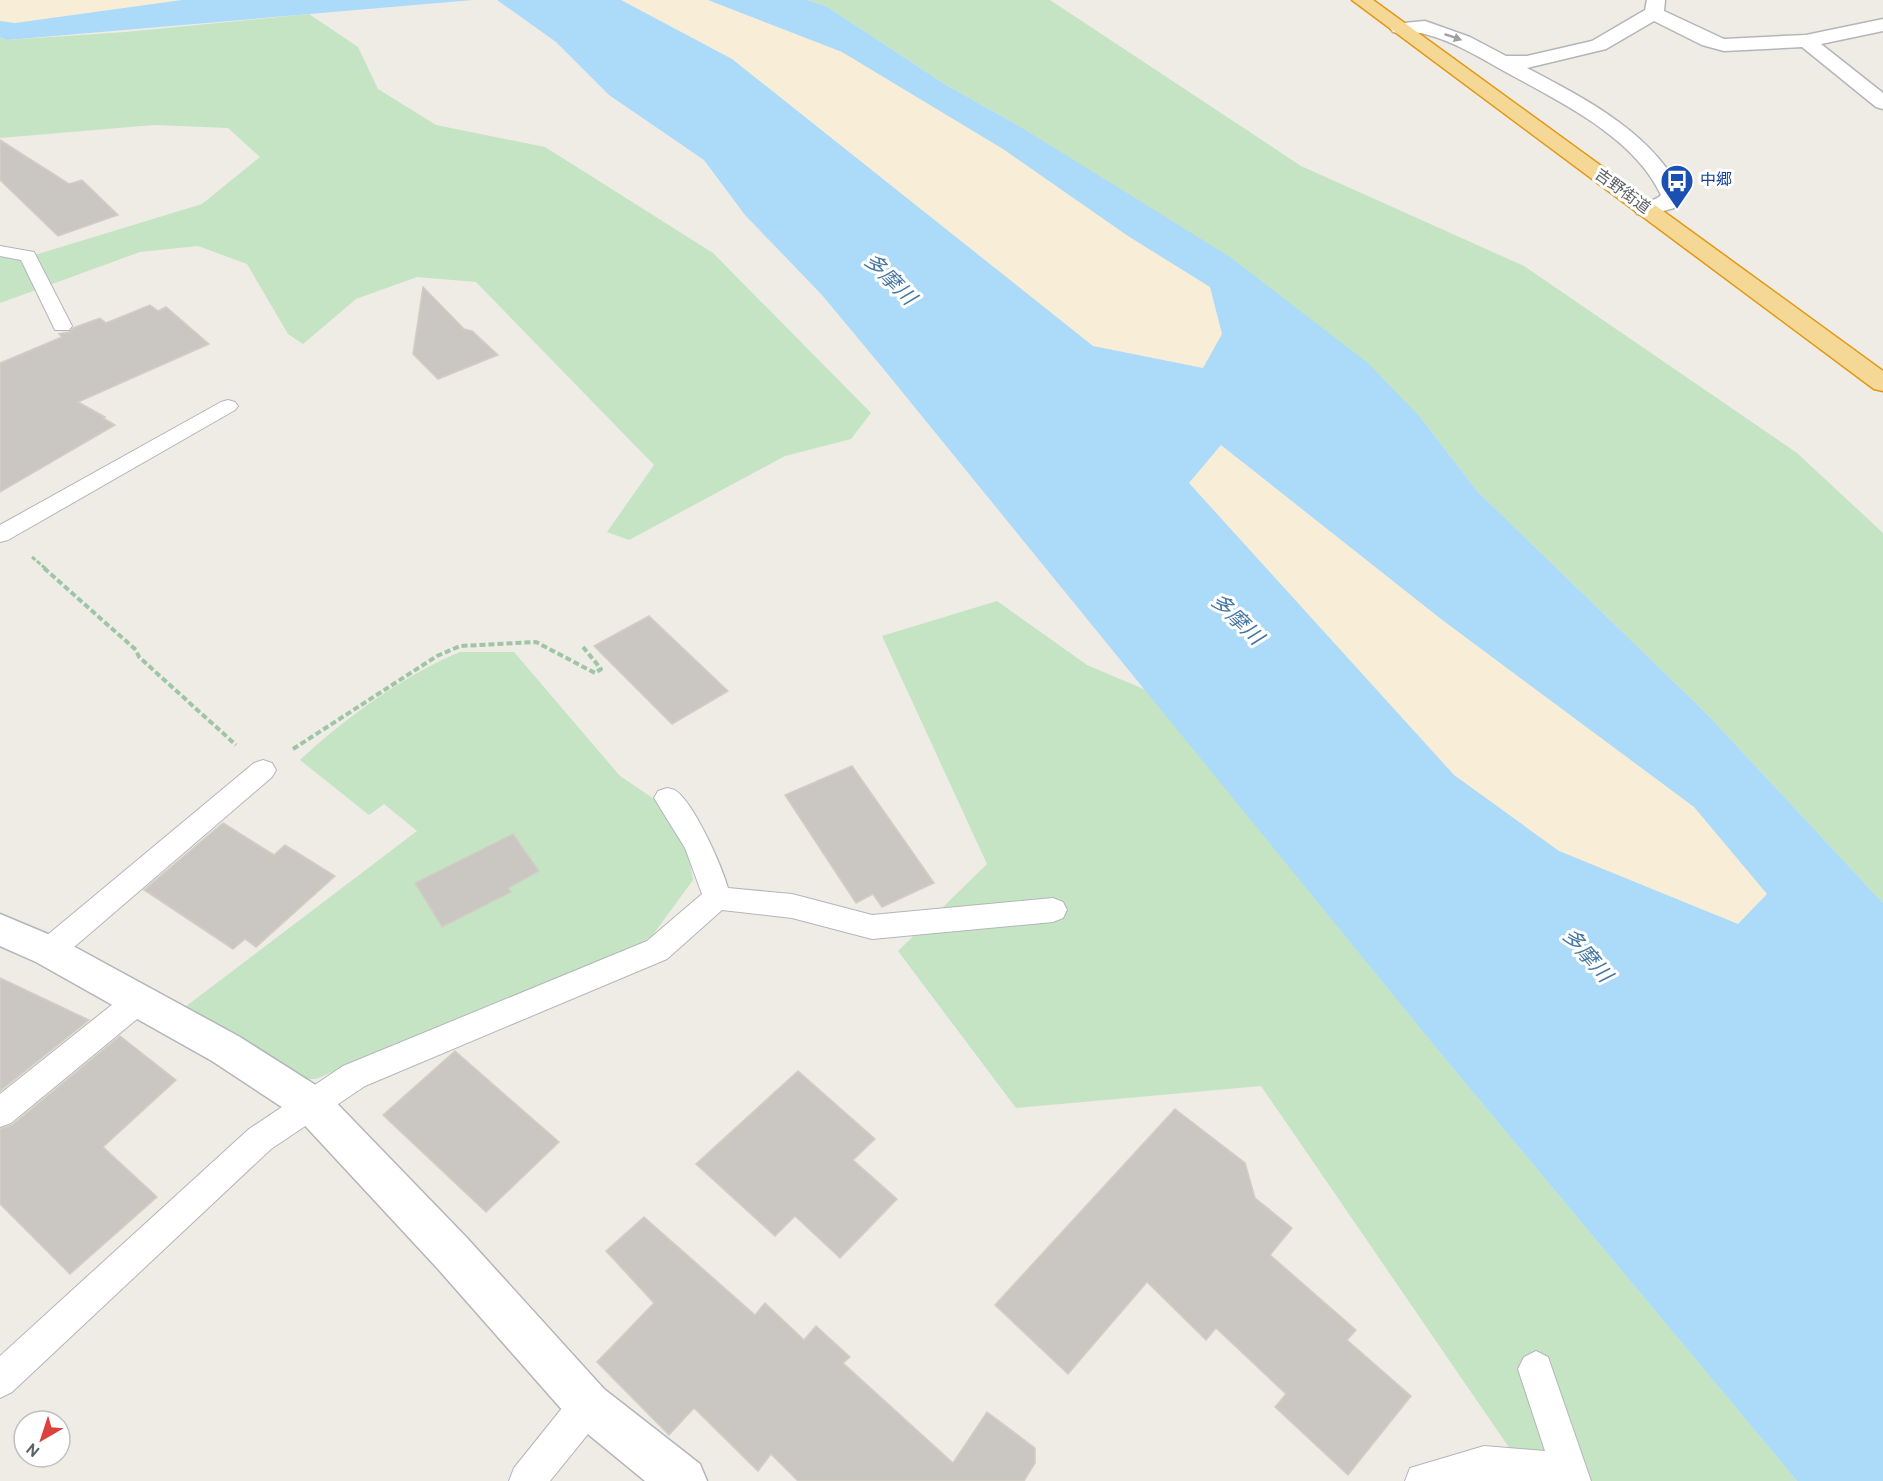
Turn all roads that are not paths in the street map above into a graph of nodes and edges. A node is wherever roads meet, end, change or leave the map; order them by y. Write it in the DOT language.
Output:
graph roads {
  1 [pos="1361,0"];
  2 [pos="1655,7"];
  3 [pos="1883,25"];
  4 [pos="1400,28"];
  5 [pos="1806,41"];
  6 [pos="1502,62"];
  7 [pos="1458,71"];
  8 [pos="1883,103"];
  9 [pos="1645,209"];
  10 [pos="0,251"];
  11 [pos="62,326"];
  12 [pos="1883,383"];
  13 [pos="228,406"];
  14 [pos="2,534"];
  15 [pos="263,770"];
  16 [pos="667,798"];
  17 [pos="717,898"];
  18 [pos="1053,910"];
  19 [pos="0,928"];
  20 [pos="49,951"];
  21 [pos="138,1001"];
  22 [pos="311,1104"];
  23 [pos="0,1113"];
  24 [pos="1536,1369"];
  25 [pos="0,1380"];
  26 [pos="588,1405"];
  27 [pos="1571,1477"];
  28 [pos="527,1481"];
  29 [pos="683,1481"];
  30 [pos="1423,1481"];
  1 -- 4 [label="highway, 吉野街道"];
  2 -- 5 [label="street"];
  2 -- 6 [label="street"];
  3 -- 5 [label="street"];
  4 -- 6 [label="street, one-way"];
  4 -- 7 [label="highway, 吉野街道"];
  5 -- 8 [label="street"];
  6 -- 7 [label="street"];
  6 -- 9 [label="street"];
  7 -- 9 [label="highway, 吉野街道"];
  9 -- 12 [label="highway, 吉野街道"];
  10 -- 11 [label="lane"];
  13 -- 14 [label="lane"];
  15 -- 20 [label="lane"];
  16 -- 17 [label="lane"];
  17 -- 18 [label="lane"];
  17 -- 22 [label="lane"];
  19 -- 20 [label="street"];
  20 -- 21 [label="street"];
  21 -- 22 [label="street"];
  21 -- 23 [label="lane"];
  22 -- 25 [label="lane"];
  22 -- 26 [label="street"];
  24 -- 27 [label="lane"];
  26 -- 28 [label="lane"];
  26 -- 29 [label="street"];
  27 -- 30 [label="lane"];
}
